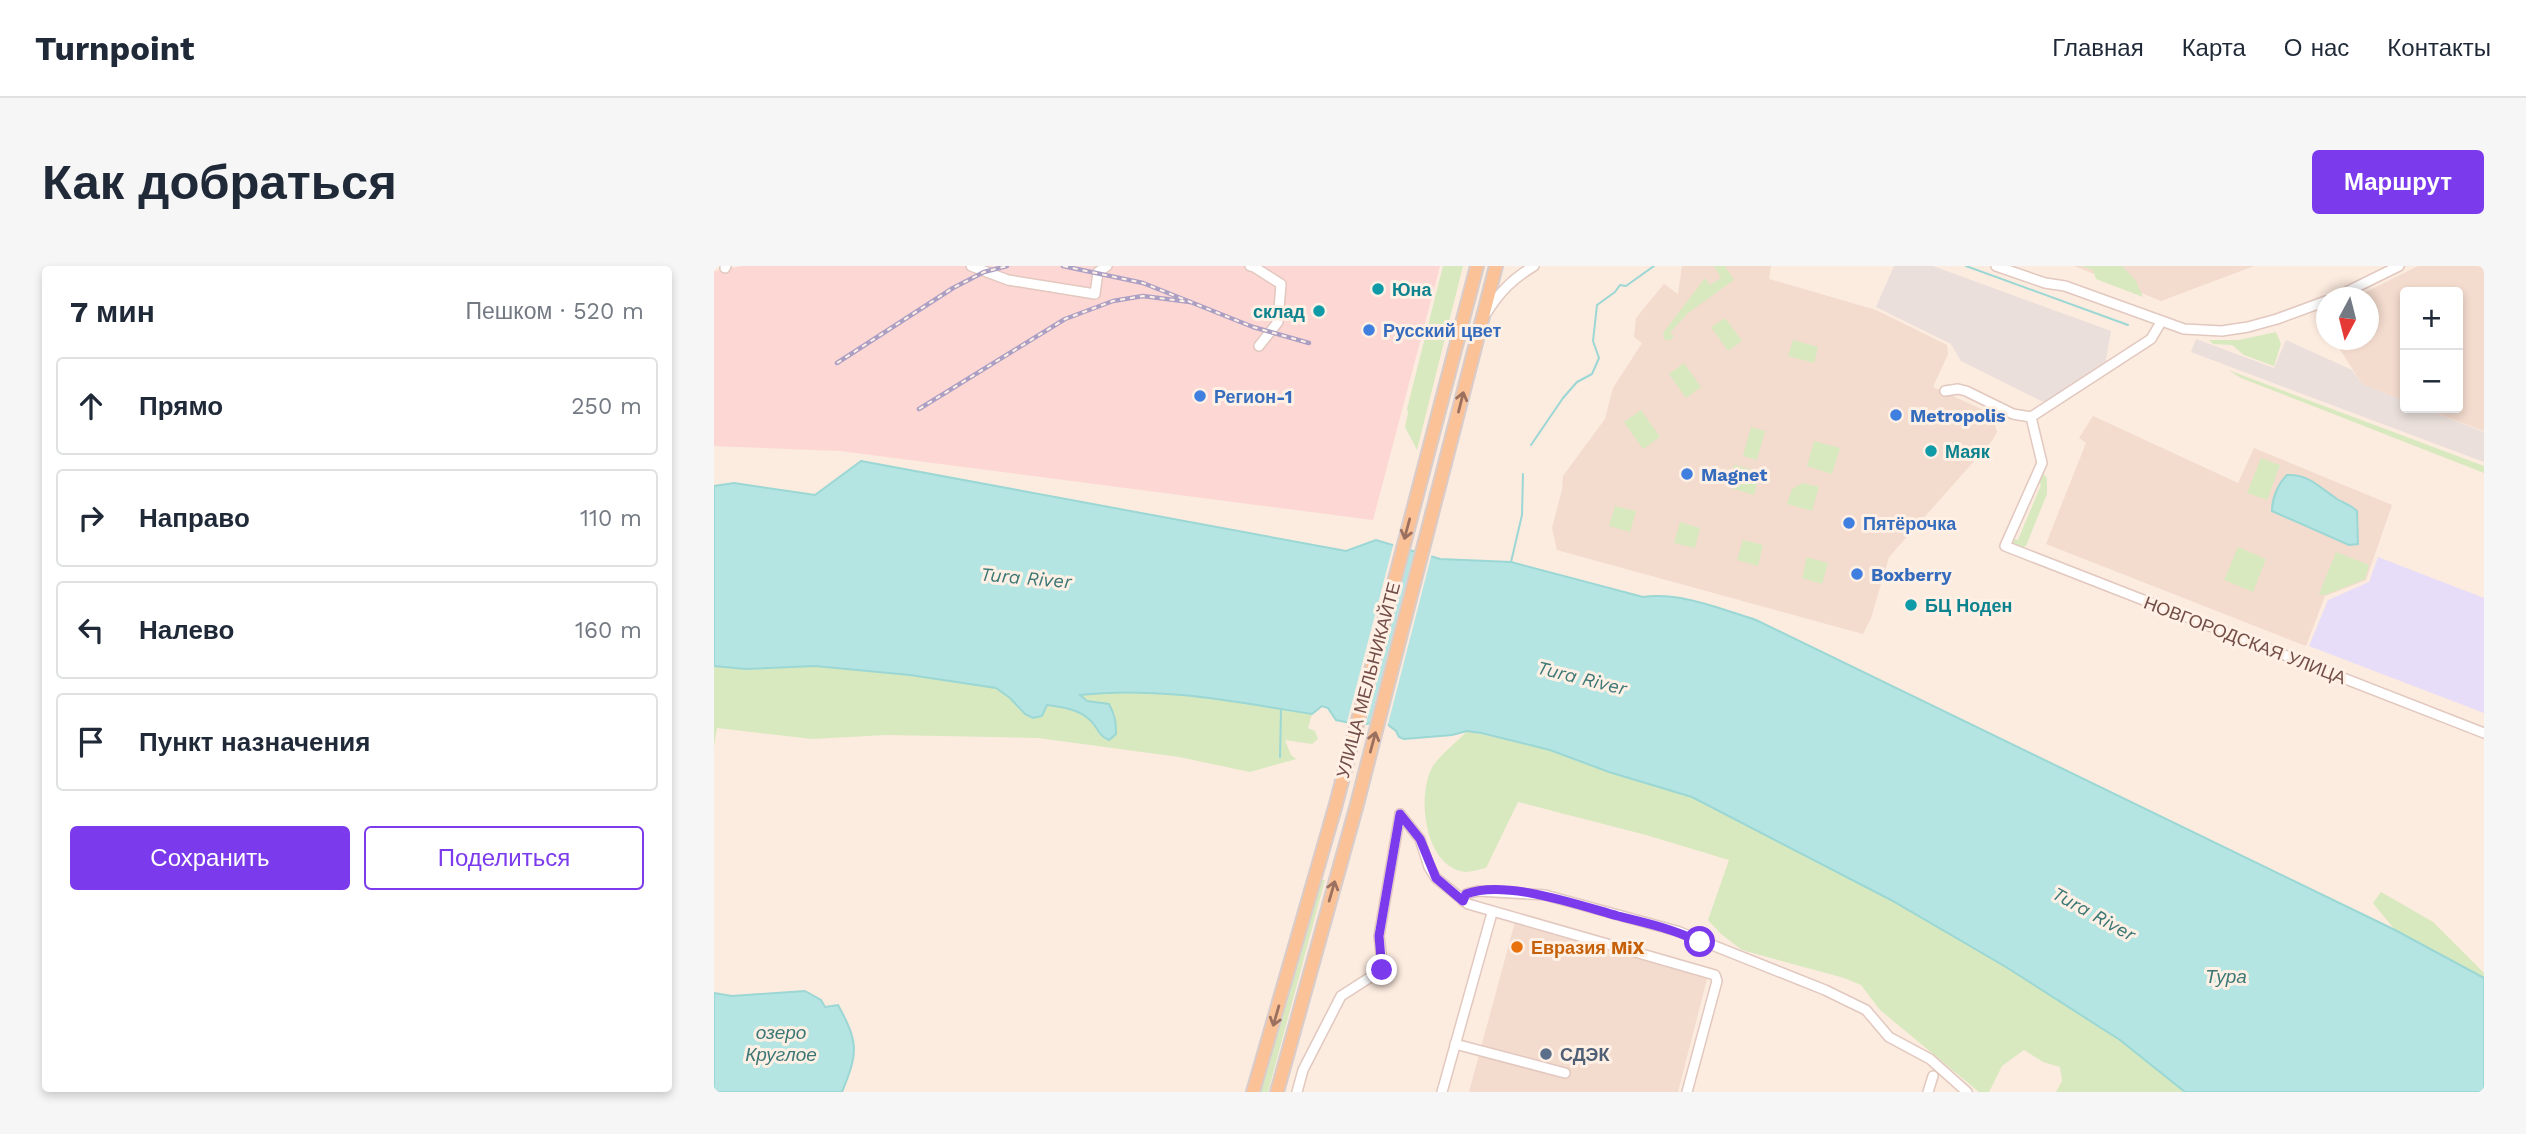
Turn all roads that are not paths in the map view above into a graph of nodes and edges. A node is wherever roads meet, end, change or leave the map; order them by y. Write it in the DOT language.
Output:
graph roads {
  1 [pos="1107,266"];
  2 [pos="1250,266"];
  3 [pos="1476,266"];
  4 [pos="1496,266"];
  5 [pos="1534,266"];
  6 [pos="1998,266"];
  7 [pos="2399,266"];
  8 [pos="972,267"];
  9 [pos="2356,287"];
  10 [pos="2316,305"];
  11 [pos="2161,322"];
  12 [pos="1480,323"];
  13 [pos="1259,346"];
  14 [pos="1945,391"];
  15 [pos="2031,416"];
  16 [pos="2484,733"];
  17 [pos="1463,901"];
  18 [pos="1492,913"];
  19 [pos="1455,1044"];
  20 [pos="1565,1073"];
  21 [pos="1933,1076"];
  22 [pos="1253,1092"];
  23 [pos="1277,1092"];
  24 [pos="1297,1092"];
  25 [pos="1442,1092"];
  26 [pos="1687,1092"];
  27 [pos="1928,1092"];
  28 [pos="1967,1092"];
  1 -- 8 [label="street"];
  2 -- 13 [label="street"];
  3 -- 22 [label="main road, УЛИЦА МЕЛЬНИКАЙТЕ, one-way"];
  4 -- 12 [label="main road, УЛИЦА МЕЛЬНИКАЙТЕ"];
  5 -- 12 [label="street"];
  6 -- 11 [label="street"];
  7 -- 9 [label="street"];
  10 -- 11 [label="street"];
  11 -- 15 [label="street"];
  23 -- 12 [label="main road, УЛИЦА МЕЛЬНИКАЙТЕ, one-way"];
  14 -- 15 [label="street"];
  15 -- 16 [label="street, НОВГОРОДСКАЯ УЛИЦА"];
  17 -- 18 [label="street"];
  17 -- 24 [label="street"];
  17 -- 28 [label="street"];
  18 -- 19 [label="street"];
  18 -- 26 [label="street"];
  19 -- 20 [label="street"];
  19 -- 25 [label="street"];
  21 -- 27 [label="street"];
}
